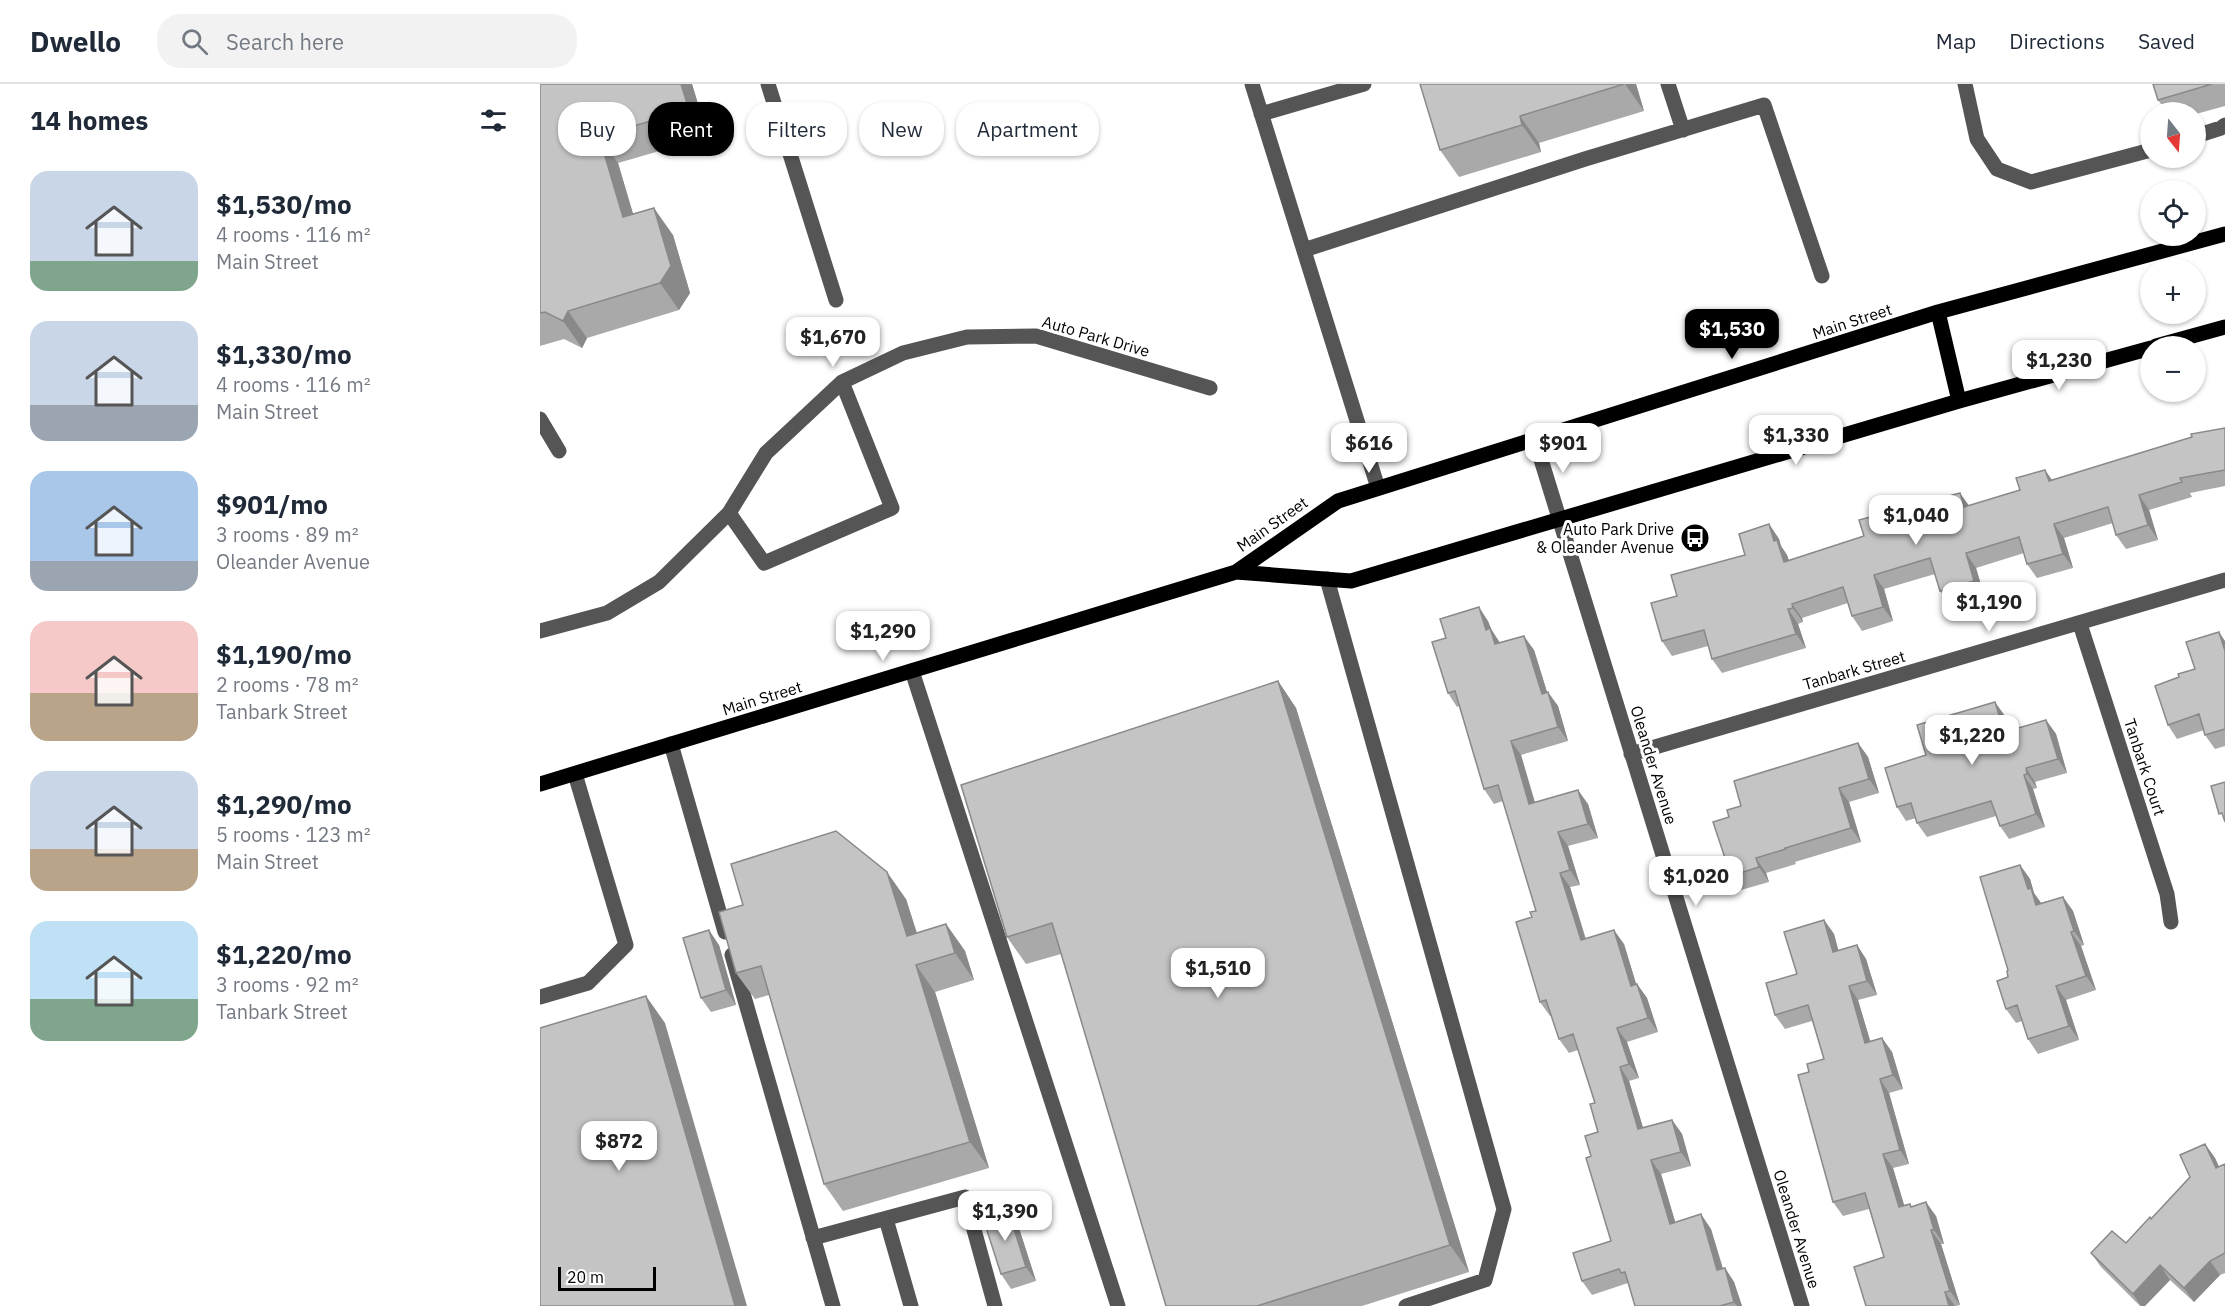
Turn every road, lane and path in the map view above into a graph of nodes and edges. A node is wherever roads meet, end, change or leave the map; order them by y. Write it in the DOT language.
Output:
graph roads {
  1 [pos="768,84"];
  2 [pos="1251,84"];
  3 [pos="1364,84"];
  4 [pos="1668,84"];
  5 [pos="1965,84"];
  6 [pos="1261,114"];
  7 [pos="2225,125"];
  8 [pos="1683,130"];
  9 [pos="2206,133"];
  10 [pos="2140,153"];
  11 [pos="2225,234"];
  12 [pos="1304,250"];
  13 [pos="1822,276"];
  14 [pos="836,300"];
  15 [pos="1938,312"];
  16 [pos="2225,327"];
  17 [pos="2193,336"];
  18 [pos="2140,351"];
  19 [pos="842,382"];
  20 [pos="1210,388"];
  21 [pos="1959,401"];
  22 [pos="540,419"];
  23 [pos="1535,440"];
  24 [pos="559,452"];
  25 [pos="1378,488"];
  26 [pos="729,513"];
  27 [pos="1559,518"];
  28 [pos="1236,572"];
  29 [pos="1327,579"];
  30 [pos="2225,580"];
  31 [pos="2080,624"];
  32 [pos="540,631"];
  33 [pos="912,671"];
  34 [pos="671,744"];
  35 [pos="1631,754"];
  36 [pos="575,774"];
  37 [pos="540,784"];
  38 [pos="2171,922"];
  39 [pos="540,997"];
  40 [pos="886,1219"];
  41 [pos="813,1238"];
  42 [pos="833,1306"];
  43 [pos="911,1306"];
  44 [pos="995,1306"];
  45 [pos="1118,1306"];
  46 [pos="1406,1306"];
  47 [pos="1802,1306"];
  1 -- 14 [label="street"];
  2 -- 6 [label="street"];
  3 -- 6 [label="street"];
  4 -- 8 [label="street"];
  5 -- 10 [label="street"];
  6 -- 12 [label="street"];
  7 -- 9 [label="street"];
  8 -- 12 [label="street"];
  8 -- 13 [label="street"];
  11 -- 15 [label="main road, Main Street"];
  12 -- 25 [label="street"];
  15 -- 21 [label="main road"];
  15 -- 23 [label="main road, Main Street"];
  16 -- 17 [label="main road"];
  18 -- 21 [label="main road, Main Street"];
  19 -- 20 [label="street, Auto Park Drive"];
  19 -- 26 [label="street, Auto Park Drive"];
  19 -- 26 [label="street"];
  21 -- 27 [label="main road, Main Street"];
  22 -- 24 [label="street"];
  23 -- 25 [label="main road, Main Street"];
  23 -- 27 [label="street, Oleander Avenue"];
  25 -- 28 [label="main road, Main Street"];
  26 -- 32 [label="street, Auto Park Drive"];
  27 -- 29 [label="main road, Main Street"];
  27 -- 35 [label="street, Oleander Avenue"];
  28 -- 29 [label="main road, Main Street"];
  28 -- 33 [label="main road, Main Street"];
  29 -- 46 [label="street"];
  30 -- 31 [label="street, Tanbark Street"];
  31 -- 35 [label="street, Tanbark Street"];
  31 -- 38 [label="street, Tanbark Court"];
  33 -- 34 [label="main road, Main Street"];
  33 -- 45 [label="street"];
  34 -- 36 [label="main road, Main Street"];
  34 -- 41 [label="street"];
  35 -- 47 [label="street, Oleander Avenue"];
  36 -- 37 [label="main road, Main Street"];
  36 -- 39 [label="street"];
  40 -- 41 [label="street"];
  40 -- 43 [label="street"];
  40 -- 44 [label="street"];
  41 -- 42 [label="street"];
}
